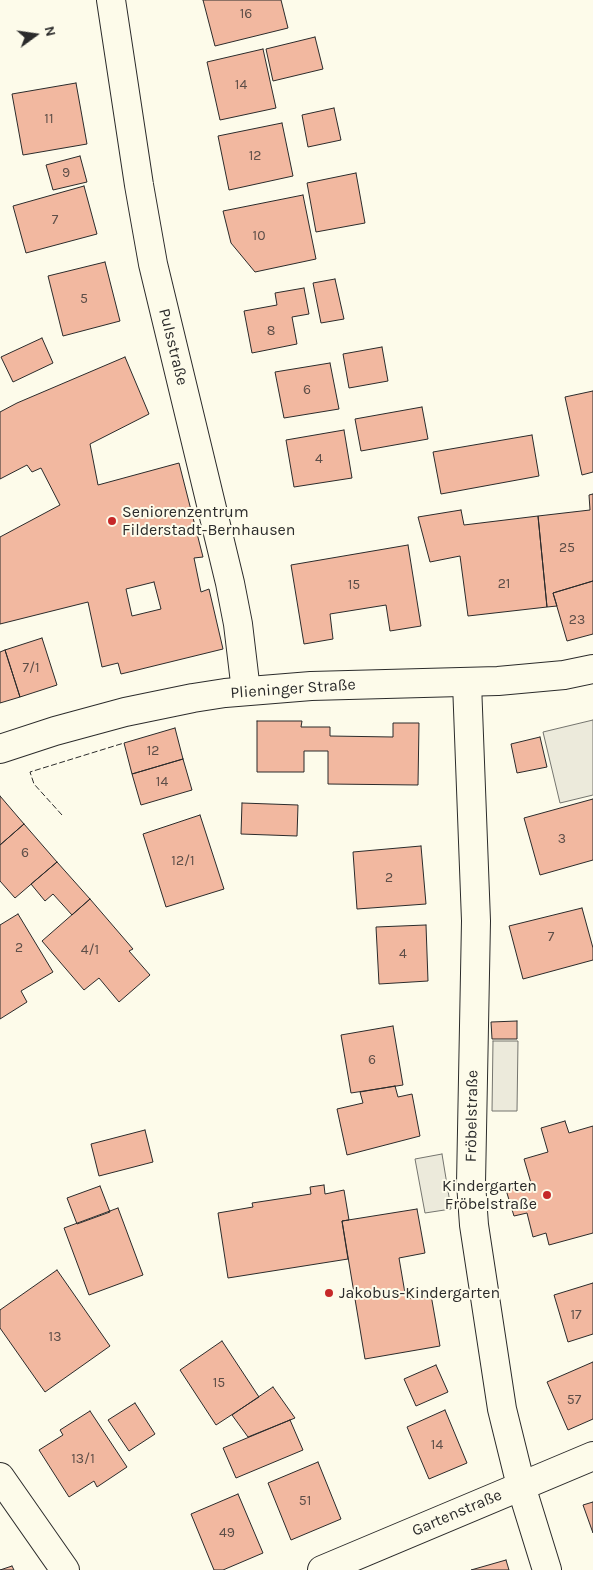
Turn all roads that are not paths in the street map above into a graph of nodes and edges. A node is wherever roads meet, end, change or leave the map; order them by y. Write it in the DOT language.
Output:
graph roads {
  1 [pos="111,0"];
  2 [pos="593,669"];
  3 [pos="467,683"];
  4 [pos="246,691"];
  5 [pos="0,749"];
  6 [pos="593,1456"];
  7 [pos="0,1477"];
  8 [pos="521,1486"];
  9 [pos="65,1570"];
  10 [pos="322,1570"];
  11 [pos="547,1570"];
  1 -- 4 [label="street, Pulsstraße"];
  2 -- 3 [label="street, Plieninger Straße"];
  3 -- 4 [label="street, Plieninger Straße"];
  3 -- 8 [label="street, Fröbelstraße"];
  4 -- 5 [label="street, Plieninger Straße"];
  6 -- 8 [label="street, Gartenstraße"];
  7 -- 9 [label="street"];
  8 -- 10 [label="street, Gartenstraße"];
  8 -- 11 [label="street, Fröbelstraße"];
}
